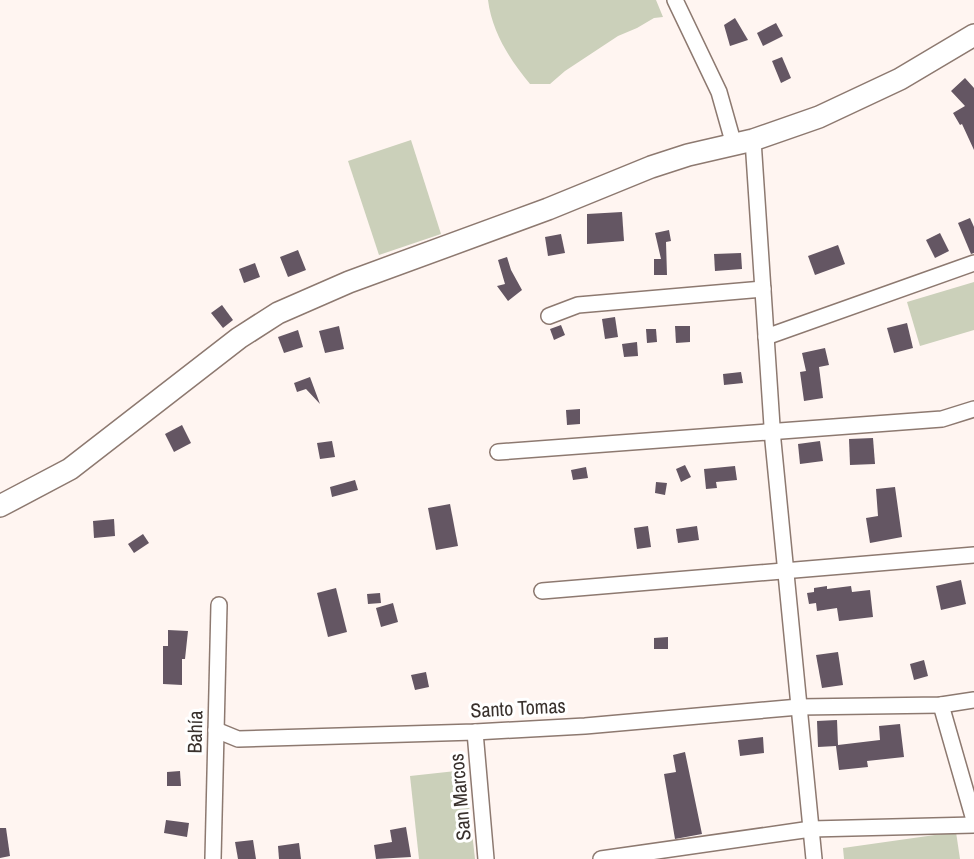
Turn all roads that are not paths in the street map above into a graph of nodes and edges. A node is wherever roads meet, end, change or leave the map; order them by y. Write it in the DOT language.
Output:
graph roads {
  1 [pos="675,0"];
  2 [pos="972,42"];
  3 [pos="744,142"];
  4 [pos="974,263"];
  5 [pos="763,289"];
  6 [pos="549,316"];
  7 [pos="766,337"];
  8 [pos="974,409"];
  9 [pos="773,431"];
  10 [pos="498,452"];
  11 [pos="0,506"];
  12 [pos="974,555"];
  13 [pos="786,570"];
  14 [pos="542,591"];
  15 [pos="219,605"];
  16 [pos="974,700"];
  17 [pos="941,705"];
  18 [pos="799,707"];
  19 [pos="216,730"];
  20 [pos="475,732"];
  21 [pos="238,739"];
  22 [pos="215,763"];
  23 [pos="974,820"];
  24 [pos="974,825"];
  25 [pos="811,830"];
  26 [pos="213,859"];
  27 [pos="486,859"];
  28 [pos="601,859"];
  29 [pos="814,859"];
  1 -- 3 [label="street"];
  2 -- 3 [label="street"];
  3 -- 5 [label="street"];
  3 -- 11 [label="street"];
  4 -- 7 [label="street"];
  5 -- 6 [label="street"];
  5 -- 7 [label="street"];
  7 -- 9 [label="street"];
  8 -- 9 [label="street"];
  9 -- 10 [label="street"];
  9 -- 13 [label="street"];
  12 -- 13 [label="street"];
  13 -- 14 [label="street"];
  13 -- 18 [label="street"];
  15 -- 19 [label="street, Bahía"];
  16 -- 17 [label="street, Santo Tomas"];
  17 -- 18 [label="street, Santo Tomas"];
  17 -- 23 [label="street"];
  18 -- 20 [label="street, Santo Tomas"];
  18 -- 25 [label="street"];
  19 -- 21 [label="street, Santo Tomas"];
  19 -- 22 [label="street, Bahía"];
  20 -- 21 [label="street, Santo Tomas"];
  20 -- 27 [label="street, San Marcos"];
  21 -- 22 [label="street"];
  22 -- 26 [label="street, Bahía"];
  24 -- 25 [label="street"];
  25 -- 28 [label="street"];
  25 -- 29 [label="street"];
}
